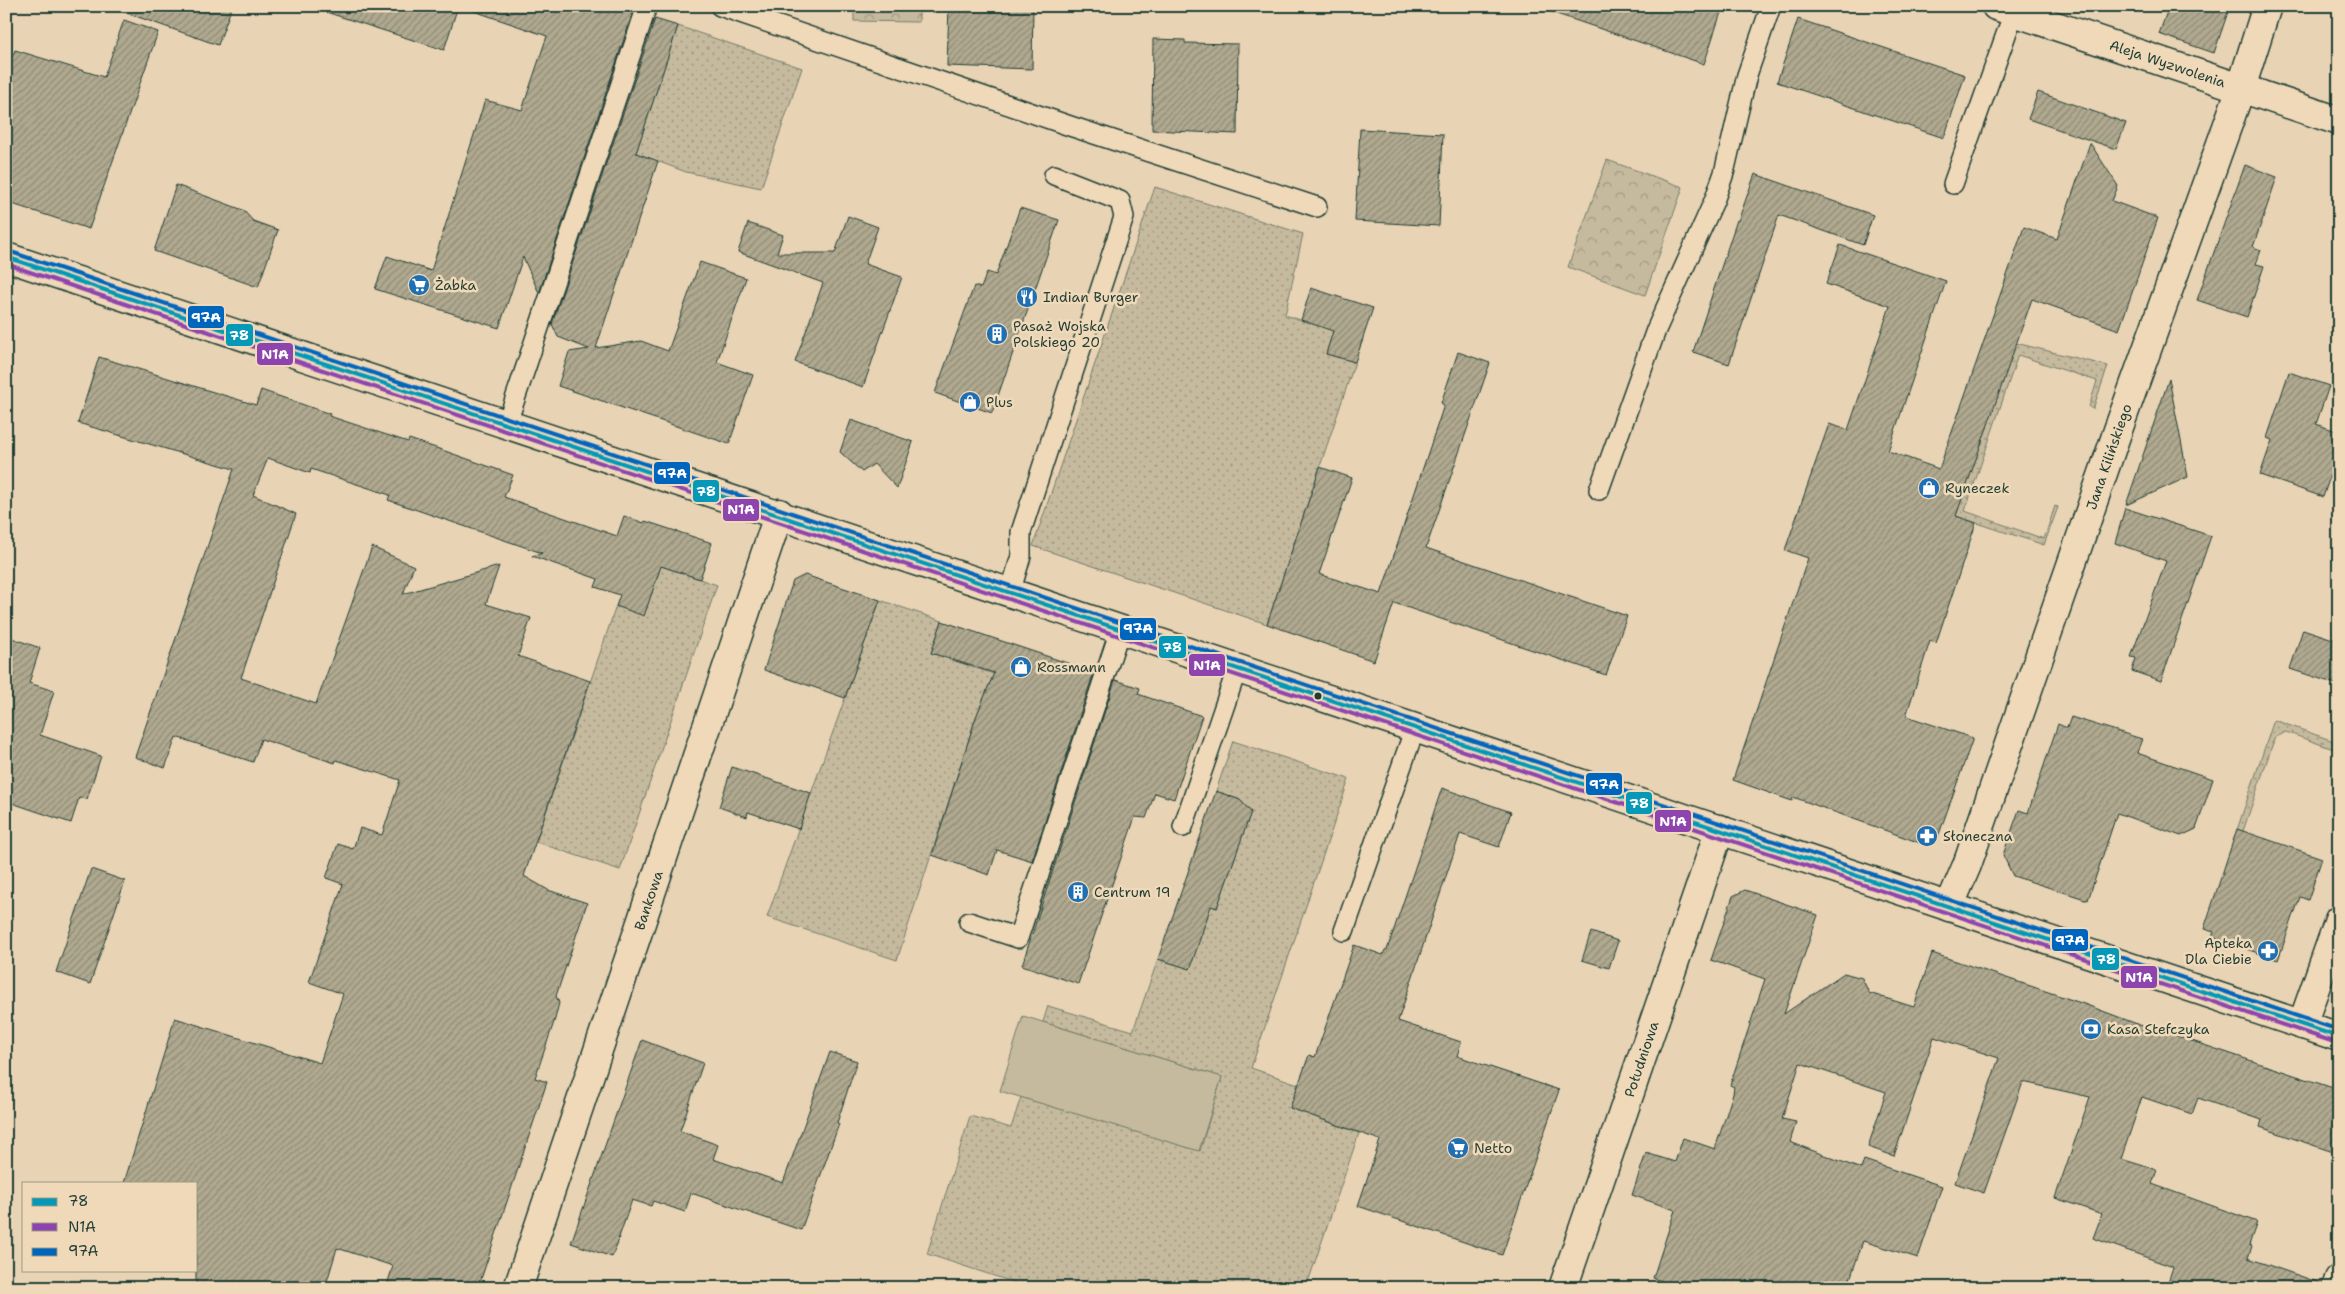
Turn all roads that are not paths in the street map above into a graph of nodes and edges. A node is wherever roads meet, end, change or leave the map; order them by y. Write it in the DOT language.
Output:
graph roads {
  1 [pos="647,6"];
  2 [pos="720,6"];
  3 [pos="1771,6"];
  4 [pos="2268,6"];
  5 [pos="2005,9"];
  6 [pos="2241,88"];
  7 [pos="2339,121"];
  8 [pos="1054,175"];
  9 [pos="1953,184"];
  10 [pos="1317,207"];
  11 [pos="6,256"];
  12 [pos="506,423"];
  13 [pos="1599,490"];
  14 [pos="778,513"];
  15 [pos="1010,593"];
  16 [pos="1120,630"];
  17 [pos="1236,669"];
  18 [pos="1415,728"];
  19 [pos="1183,827"];
  20 [pos="1720,829"];
  21 [pos="1949,907"];
  22 [pos="2339,920"];
  23 [pos="969,922"];
  24 [pos="1344,931"];
  25 [pos="2302,1025"];
  26 [pos="2339,1037"];
  27 [pos="2339,1279"];
  28 [pos="518,1288"];
  29 [pos="1563,1288"];
  30 [pos="2336,1288"];
  1 -- 12 [label="lane"];
  2 -- 10 [label="lane"];
  3 -- 13 [label="lane"];
  4 -- 6 [label="street, Jana Kilińskiego"];
  5 -- 6 [label="street, Aleja Wyzwolenia"];
  5 -- 9 [label="lane"];
  6 -- 7 [label="street, Aleja Wyzwolenia"];
  6 -- 21 [label="street, Jana Kilińskiego"];
  8 -- 15 [label="lane"];
  11 -- 12 [label="street"];
  12 -- 14 [label="street"];
  14 -- 15 [label="street"];
  14 -- 28 [label="street, Bankowa"];
  15 -- 16 [label="street"];
  16 -- 17 [label="street"];
  16 -- 23 [label="lane"];
  17 -- 18 [label="street"];
  17 -- 19 [label="lane"];
  18 -- 20 [label="street"];
  18 -- 24 [label="lane"];
  20 -- 21 [label="street"];
  20 -- 29 [label="street, Południowa"];
  21 -- 25 [label="street"];
  22 -- 25 [label="street"];
  25 -- 26 [label="street"];
  27 -- 30 [label="street"];
}
